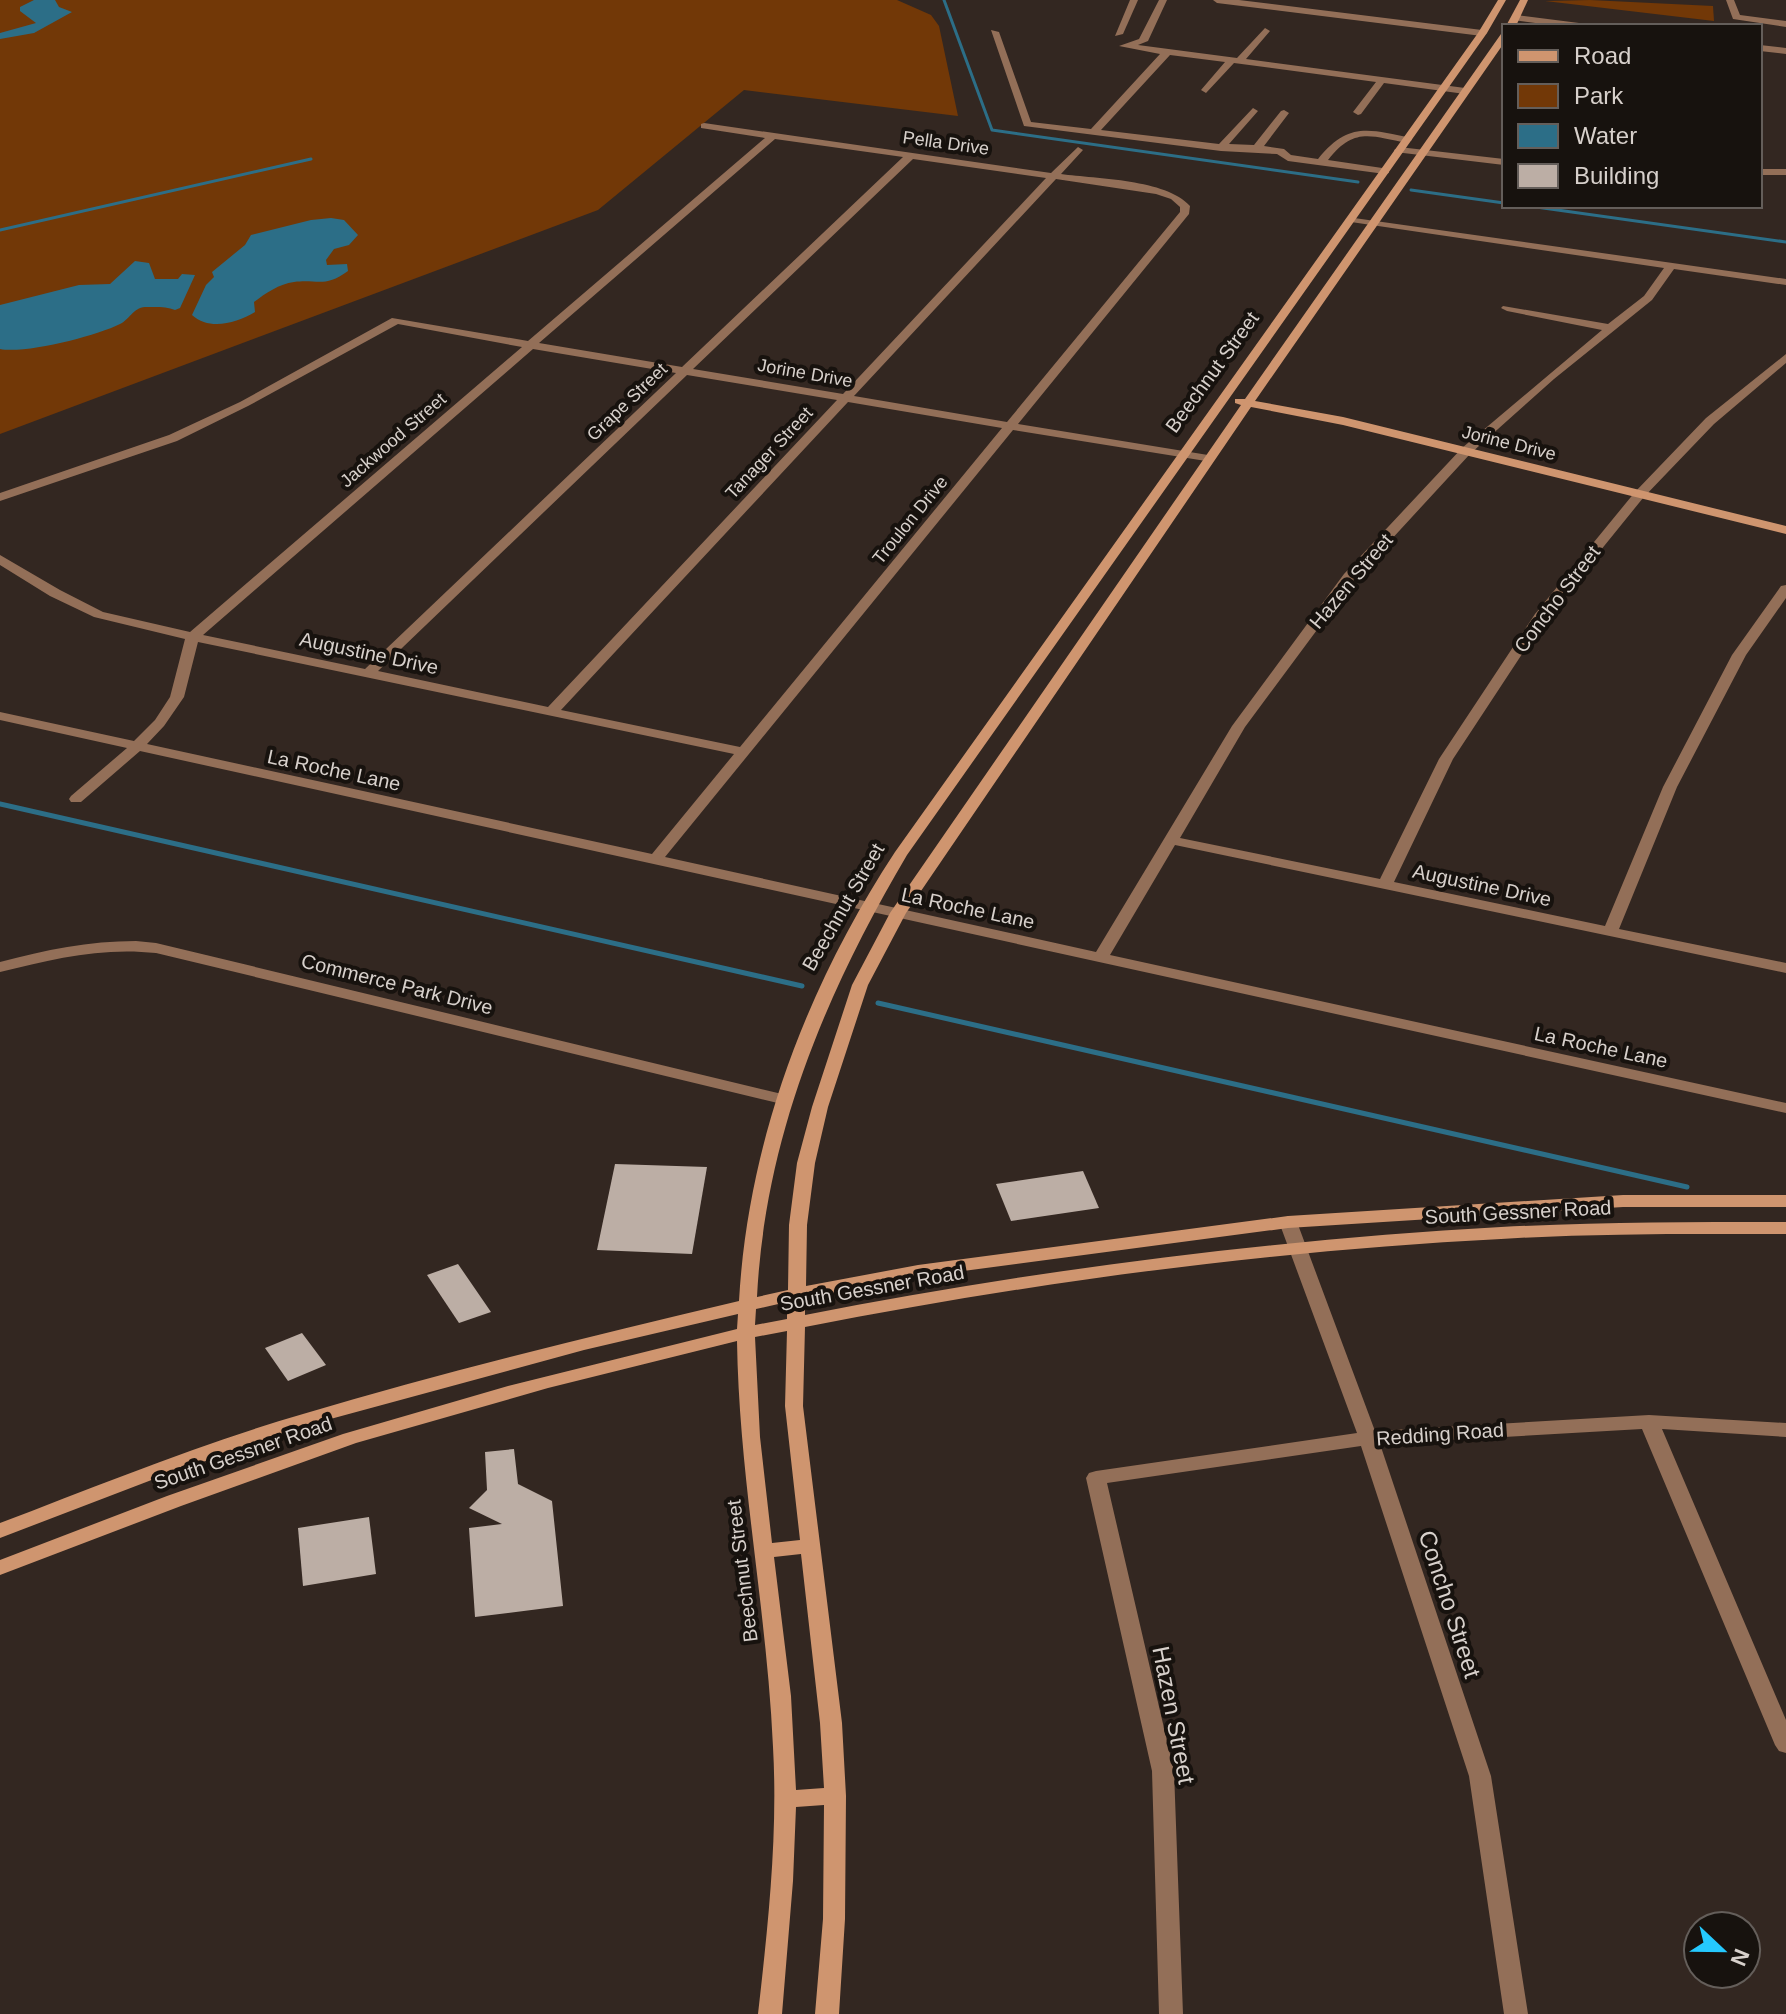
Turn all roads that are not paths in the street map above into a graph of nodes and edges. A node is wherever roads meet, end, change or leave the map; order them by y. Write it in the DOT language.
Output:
graph roads {
  1 [pos="1134,0"];
  2 [pos="1163,0"];
  3 [pos="1217,0"];
  4 [pos="1502,0"];
  5 [pos="1524,0"];
  6 [pos="1730,0"];
  7 [pos="1513,22"];
  8 [pos="1546,24"];
  9 [pos="1786,24"];
  10 [pos="1265,31"];
  11 [pos="994,32"];
  12 [pos="1118,34"];
  13 [pos="1479,37"];
  14 [pos="1501,40"];
  15 [pos="1762,48"];
  16 [pos="1786,51"];
  17 [pos="1167,52"];
  18 [pos="1236,61"];
  19 [pos="1382,80"];
  20 [pos="1443,88"];
  21 [pos="1206,90"];
  22 [pos="1465,91"];
  23 [pos="1253,111"];
  24 [pos="1358,112"];
  25 [pos="1284,113"];
  26 [pos="704,126"];
  27 [pos="1094,132"];
  28 [pos="773,136"];
  29 [pos="1407,140"];
  30 [pos="1221,148"];
  31 [pos="1257,148"];
  32 [pos="1078,150"];
  33 [pos="1399,150"];
  34 [pos="1422,153"];
  35 [pos="910,156"];
  36 [pos="1321,162"];
  37 [pos="1502,162"];
  38 [pos="1385,171"];
  39 [pos="1762,172"];
  40 [pos="1786,172"];
  41 [pos="1053,176"];
  42 [pos="1181,201"];
  43 [pos="1351,219"];
  44 [pos="1375,223"];
  45 [pos="1671,265"];
  46 [pos="1786,282"];
  47 [pos="1291,303"];
  48 [pos="1315,307"];
  49 [pos="1507,308"];
  50 [pos="1610,328"];
  51 [pos="530,345"];
  52 [pos="1786,357"];
  53 [pos="684,371"];
  54 [pos="845,398"];
  55 [pos="1223,398"];
  56 [pos="1248,403"];
  57 [pos="1010,426"];
  58 [pos="1466,451"];
  59 [pos="1182,455"];
  60 [pos="1208,459"];
  61 [pos="1639,495"];
  62 [pos="0,497"];
  63 [pos="1786,530"];
  64 [pos="0,559"];
  65 [pos="1094,579"];
  66 [pos="1122,585"];
  67 [pos="1786,589"];
  68 [pos="193,636"];
  69 [pos="368,673"];
  70 [pos="551,712"];
  71 [pos="0,716"];
  72 [pos="981,739"];
  73 [pos="1012,746"];
  74 [pos="135,747"];
  75 [pos="743,752"];
  76 [pos="76,799"];
  77 [pos="1170,840"];
  78 [pos="655,860"];
  79 [pos="1385,885"];
  80 [pos="868,906"];
  81 [pos="898,913"];
  82 [pos="1610,932"];
  83 [pos="1101,957"];
  84 [pos="0,967"];
  85 [pos="1786,968"];
  86 [pos="782,1099"];
  87 [pos="1786,1108"];
  88 [pos="1786,1201"];
  89 [pos="1288,1222"];
  90 [pos="1786,1228"];
  91 [pos="1299,1248"];
  92 [pos="795,1294"];
  93 [pos="748,1304"];
  94 [pos="794,1323"];
  95 [pos="746,1333"];
  96 [pos="1649,1422"];
  97 [pos="1786,1430"];
  98 [pos="1368,1438"];
  99 [pos="1096,1478"];
  100 [pos="0,1531"];
  101 [pos="810,1546"];
  102 [pos="764,1551"];
  103 [pos="0,1568"];
  104 [pos="1786,1745"];
  105 [pos="835,1796"];
  106 [pos="785,1799"];
  107 [pos="770,2014"];
  108 [pos="827,2014"];
  109 [pos="1171,2014"];
  110 [pos="1516,2014"];
  1 -- 12 [label="street"];
  2 -- 17 [label="street"];
  3 -- 13 [label="street"];
  4 -- 13 [label="main road, Beechnut Street"];
  5 -- 7 [label="main road"];
  6 -- 9 [label="street"];
  7 -- 8 [label="street"];
  10 -- 18 [label="street"];
  11 -- 27 [label="street"];
  13 -- 14 [label="main road"];
  13 -- 20 [label="main road, Beechnut Street"];
  14 -- 22 [label="main road"];
  15 -- 16 [label="street"];
  17 -- 18 [label="street"];
  17 -- 27 [label="street"];
  18 -- 19 [label="street"];
  18 -- 21 [label="street"];
  19 -- 20 [label="street"];
  19 -- 24 [label="street"];
  20 -- 22 [label="street"];
  20 -- 29 [label="main road, Beechnut Street"];
  22 -- 34 [label="main road"];
  23 -- 30 [label="street"];
  25 -- 31 [label="street"];
  26 -- 28 [label="street, Pella Drive"];
  27 -- 30 [label="street"];
  28 -- 35 [label="street, Pella Drive"];
  28 -- 51 [label="street, Jackwood Street"];
  29 -- 33 [label="main road, Beechnut Street"];
  29 -- 36 [label="street"];
  30 -- 31 [label="street"];
  31 -- 36 [label="street"];
  32 -- 41 [label="street, Tanager Street"];
  33 -- 34 [label="street"];
  33 -- 38 [label="main road, Beechnut Street"];
  34 -- 37 [label="street"];
  34 -- 44 [label="main road"];
  35 -- 41 [label="street, Pella Drive"];
  35 -- 53 [label="street, Grape Street"];
  36 -- 38 [label="street"];
  38 -- 43 [label="main road, Beechnut Street"];
  39 -- 40 [label="street"];
  41 -- 42 [label="street, Pella Drive"];
  41 -- 54 [label="street, Tanager Street"];
  42 -- 57 [label="street, Troulon Drive"];
  43 -- 44 [label="street"];
  43 -- 47 [label="main road, Beechnut Street"];
  44 -- 45 [label="street"];
  44 -- 48 [label="main road"];
  45 -- 46 [label="street"];
  45 -- 50 [label="street, Hazen Street"];
  47 -- 48 [label="main road"];
  47 -- 55 [label="main road, Beechnut Street"];
  48 -- 56 [label="main road"];
  49 -- 50 [label="street"];
  50 -- 58 [label="street, Hazen Street"];
  51 -- 53 [label="street, Jorine Drive"];
  51 -- 62 [label="street, Jorine Drive"];
  51 -- 68 [label="street, Jackwood Street"];
  52 -- 61 [label="street, Concho Street"];
  53 -- 54 [label="street, Jorine Drive"];
  53 -- 69 [label="street, Grape Street"];
  54 -- 57 [label="street, Jorine Drive"];
  54 -- 70 [label="street, Tanager Street"];
  55 -- 56 [label="main road, Jorine Drive"];
  55 -- 59 [label="main road, Beechnut Street"];
  56 -- 58 [label="main road, Jorine Drive"];
  56 -- 60 [label="main road"];
  57 -- 59 [label="street, Jorine Drive"];
  57 -- 75 [label="street, Troulon Drive"];
  58 -- 61 [label="main road, Jorine Drive"];
  58 -- 77 [label="street, Hazen Street"];
  59 -- 60 [label="street, Jorine Drive"];
  59 -- 65 [label="main road, Beechnut Street"];
  60 -- 66 [label="main road"];
  61 -- 63 [label="main road, Jorine Drive"];
  61 -- 79 [label="street, Concho Street"];
  64 -- 68 [label="street, Augustine Drive"];
  65 -- 66 [label="main road"];
  65 -- 72 [label="main road, Beechnut Street"];
  66 -- 73 [label="main road"];
  67 -- 82 [label="street"];
  68 -- 69 [label="street, Augustine Drive"];
  68 -- 74 [label="street"];
  69 -- 70 [label="street, Augustine Drive"];
  70 -- 75 [label="street, Augustine Drive"];
  71 -- 74 [label="street, La Roche Lane"];
  72 -- 73 [label="main road"];
  72 -- 80 [label="main road, Beechnut Street"];
  73 -- 81 [label="main road"];
  74 -- 76 [label="street"];
  74 -- 78 [label="street, La Roche Lane"];
  75 -- 78 [label="street, Troulon Drive"];
  77 -- 79 [label="street, Augustine Drive"];
  77 -- 83 [label="street, Hazen Street"];
  78 -- 80 [label="street, La Roche Lane"];
  79 -- 82 [label="street, Augustine Drive"];
  80 -- 81 [label="street, La Roche Lane"];
  80 -- 86 [label="main road, Beechnut Street"];
  81 -- 83 [label="street, La Roche Lane"];
  81 -- 92 [label="main road"];
  82 -- 85 [label="street, Augustine Drive"];
  83 -- 87 [label="street, La Roche Lane"];
  84 -- 86 [label="street, Commerce Park Drive"];
  86 -- 93 [label="main road, Beechnut Street"];
  88 -- 89 [label="main road, South Gessner Road"];
  89 -- 91 [label="street, Concho Street"];
  89 -- 92 [label="main road, South Gessner Road"];
  90 -- 91 [label="main road, South Gessner Road"];
  91 -- 94 [label="main road, South Gessner Road"];
  91 -- 98 [label="street, Concho Street"];
  92 -- 93 [label="main road, South Gessner Road"];
  92 -- 94 [label="main road"];
  93 -- 95 [label="main road, Beechnut Street"];
  93 -- 100 [label="main road, South Gessner Road"];
  94 -- 95 [label="main road, South Gessner Road"];
  94 -- 101 [label="main road"];
  95 -- 102 [label="main road, Beechnut Street"];
  95 -- 103 [label="main road, South Gessner Road"];
  96 -- 97 [label="street, Redding Road"];
  96 -- 98 [label="street, Redding Road"];
  96 -- 104 [label="street"];
  98 -- 99 [label="street, Redding Road"];
  98 -- 110 [label="street, Concho Street"];
  99 -- 109 [label="street, Hazen Street"];
  101 -- 102 [label="main road"];
  101 -- 105 [label="main road"];
  102 -- 106 [label="main road, Beechnut Street"];
  105 -- 106 [label="main road"];
  105 -- 108 [label="main road"];
  106 -- 107 [label="main road, Beechnut Street"];
}
